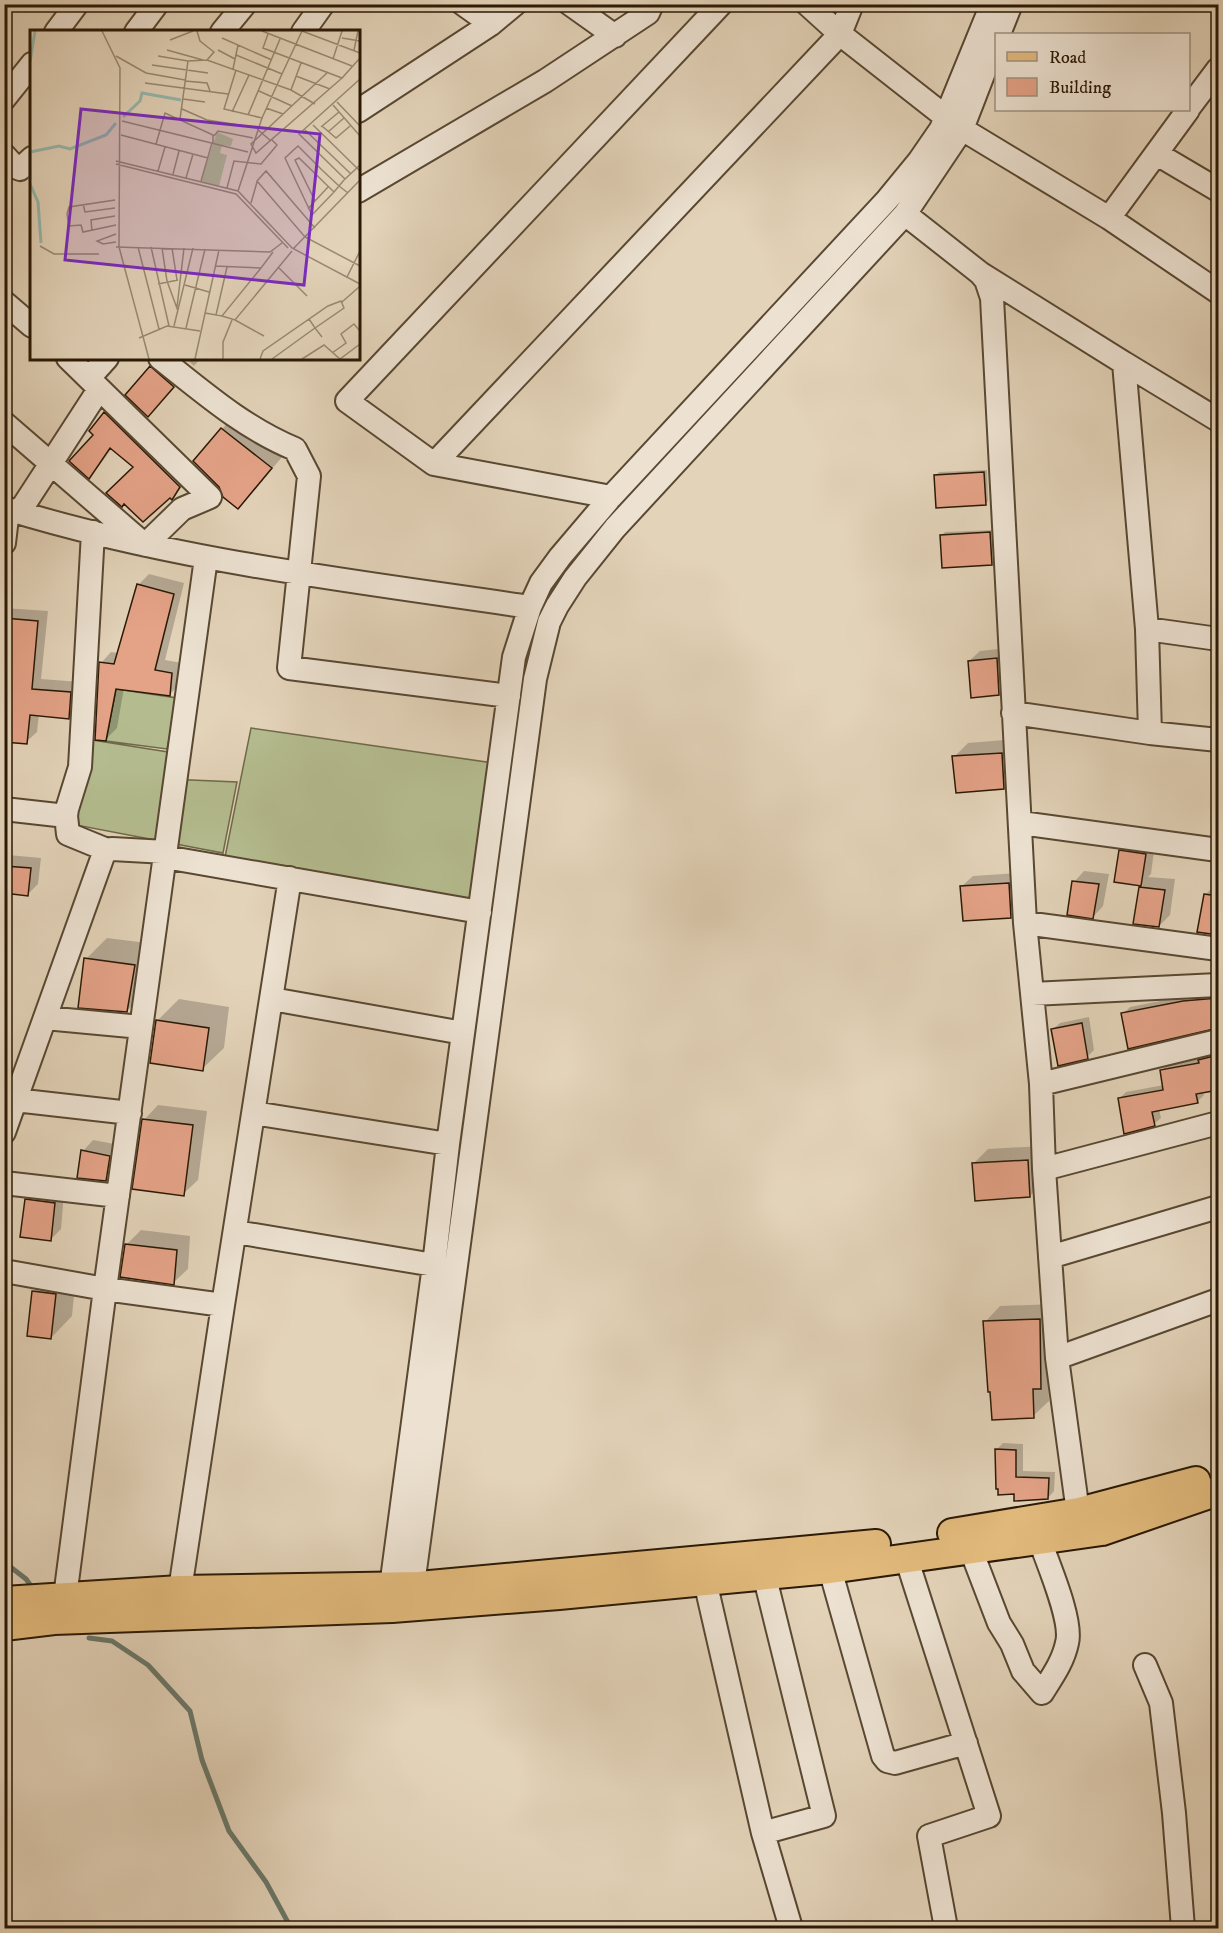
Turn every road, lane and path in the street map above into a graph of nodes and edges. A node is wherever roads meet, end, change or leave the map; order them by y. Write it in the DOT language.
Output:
graph roads {
  1 [pos="77,4"];
  2 [pos="157,4"];
  3 [pos="245,4"];
  4 [pos="323,4"];
  5 [pos="463,4"];
  6 [pos="515,4"];
  7 [pos="570,4"];
  8 [pos="721,4"];
  9 [pos="807,4"];
  10 [pos="852,4"];
  11 [pos="992,4"];
  12 [pos="1011,4"];
  13 [pos="653,7"];
  14 [pos="491,24"];
  15 [pos="58,30"];
  16 [pos="138,30"];
  17 [pos="224,30"];
  18 [pos="304,30"];
  19 [pos="999,33"];
  20 [pos="840,34"];
  21 [pos="615,36"];
  22 [pos="995,43"];
  23 [pos="30,66"];
  24 [pos="1218,69"];
  25 [pos="4,99"];
  26 [pos="1190,106"];
  27 [pos="360,110"];
  28 [pos="1187,111"];
  29 [pos="955,124"];
  30 [pos="1157,154"];
  31 [pos="4,155"];
  32 [pos="30,160"];
  33 [pos="360,190"];
  34 [pos="1218,190"];
  35 [pos="905,214"];
  36 [pos="1109,218"];
  37 [pos="980,273"];
  38 [pos="1218,292"];
  39 [pos="4,302"];
  40 [pos="30,324"];
  41 [pos="70,360"];
  42 [pos="106,360"];
  43 [pos="163,360"];
  44 [pos="1124,363"];
  45 [pos="93,383"];
  46 [pos="1218,420"];
  47 [pos="4,423"];
  48 [pos="51,462"];
  49 [pos="434,465"];
  50 [pos="611,497"];
  51 [pos="11,509"];
  52 [pos="93,532"];
  53 [pos="4,543"];
  54 [pos="145,545"];
  55 [pos="206,558"];
  56 [pos="298,573"];
  57 [pos="530,607"];
  58 [pos="1147,629"];
  59 [pos="1218,639"];
  60 [pos="509,696"];
  61 [pos="1013,713"];
  62 [pos="1150,733"];
  63 [pos="1218,740"];
  64 [pos="4,809"];
  65 [pos="66,816"];
  66 [pos="1021,823"];
  67 [pos="107,850"];
  68 [pos="1218,850"];
  69 [pos="165,855"];
  70 [pos="290,878"];
  71 [pos="480,912"];
  72 [pos="1024,923"];
  73 [pos="1218,949"];
  74 [pos="1218,985"];
  75 [pos="1032,994"];
  76 [pos="272,999"];
  77 [pos="45,1018"];
  78 [pos="141,1027"];
  79 [pos="463,1033"];
  80 [pos="1218,1041"];
  81 [pos="1041,1084"];
  82 [pos="15,1100"];
  83 [pos="130,1113"];
  84 [pos="254,1113"];
  85 [pos="1218,1123"];
  86 [pos="4,1132"];
  87 [pos="448,1144"];
  88 [pos="1044,1169"];
  89 [pos="4,1183"];
  90 [pos="118,1196"];
  91 [pos="1218,1207"];
  92 [pos="236,1232"];
  93 [pos="1050,1257"];
  94 [pos="434,1265"];
  95 [pos="4,1270"];
  96 [pos="105,1289"];
  97 [pos="1218,1300"];
  98 [pos="223,1305"];
  99 [pos="1057,1358"];
  100 [pos="1218,1475"];
  101 [pos="1218,1491"];
  102 [pos="1080,1523"];
  103 [pos="1040,1541"];
  104 [pos="971,1550"];
  105 [pos="906,1557"];
  106 [pos="830,1569"];
  107 [pos="765,1574"];
  108 [pos="705,1581"];
  109 [pos="180,1590"];
  110 [pos="65,1597"];
  111 [pos="403,1597"];
  112 [pos="4,1600"];
  113 [pos="4,1626"];
  114 [pos="1145,1665"];
  115 [pos="966,1743"];
  116 [pos="763,1833"];
  117 [pos="791,1929"];
  118 [pos="946,1929"];
  119 [pos="1183,1929"];
  1 -- 15 [label="street"];
  2 -- 16 [label="street"];
  3 -- 17 [label="street"];
  4 -- 18 [label="street"];
  5 -- 14 [label="street"];
  6 -- 14 [label="street"];
  7 -- 21 [label="street"];
  8 -- 49 [label="street"];
  9 -- 20 [label="street"];
  10 -- 20 [label="street"];
  11 -- 29 [label="street"];
  12 -- 19 [label="street"];
  13 -- 21 [label="street"];
  14 -- 27 [label="street"];
  20 -- 29 [label="street"];
  20 -- 49 [label="street"];
  21 -- 33 [label="street"];
  22 -- 29 [label="street"];
  23 -- 25 [label="street"];
  24 -- 26 [label="street"];
  28 -- 30 [label="street"];
  29 -- 35 [label="street"];
  29 -- 36 [label="street"];
  29 -- 50 [label="street"];
  30 -- 34 [label="street"];
  30 -- 36 [label="street"];
  31 -- 32 [label="street"];
  35 -- 37 [label="street"];
  35 -- 111 [label="street"];
  36 -- 38 [label="street"];
  37 -- 44 [label="street"];
  37 -- 61 [label="street"];
  39 -- 40 [label="street"];
  41 -- 45 [label="street"];
  42 -- 45 [label="street"];
  43 -- 56 [label="street"];
  44 -- 46 [label="street"];
  44 -- 58 [label="street"];
  45 -- 48 [label="street"];
  45 -- 54 [label="street"];
  47 -- 48 [label="street"];
  48 -- 51 [label="street"];
  48 -- 54 [label="street"];
  49 -- 50 [label="street"];
  50 -- 57 [label="street"];
  51 -- 52 [label="street"];
  51 -- 53 [label="street"];
  52 -- 54 [label="street"];
  52 -- 65 [label="street"];
  54 -- 55 [label="street"];
  55 -- 56 [label="street"];
  55 -- 69 [label="street"];
  56 -- 57 [label="street"];
  56 -- 60 [label="street"];
  57 -- 60 [label="street"];
  58 -- 59 [label="street"];
  58 -- 62 [label="street"];
  60 -- 71 [label="street"];
  61 -- 62 [label="street"];
  61 -- 66 [label="street"];
  62 -- 63 [label="street"];
  64 -- 65 [label="street"];
  65 -- 67 [label="street"];
  66 -- 68 [label="street"];
  66 -- 72 [label="street"];
  67 -- 69 [label="street"];
  67 -- 77 [label="street"];
  69 -- 70 [label="street"];
  69 -- 78 [label="street"];
  70 -- 71 [label="street"];
  70 -- 76 [label="street"];
  71 -- 79 [label="street"];
  72 -- 73 [label="street"];
  72 -- 75 [label="street"];
  74 -- 75 [label="street"];
  75 -- 81 [label="street"];
  76 -- 79 [label="street"];
  76 -- 84 [label="street"];
  77 -- 78 [label="street"];
  77 -- 82 [label="street"];
  78 -- 83 [label="street"];
  79 -- 87 [label="street"];
  80 -- 81 [label="street"];
  81 -- 88 [label="street"];
  82 -- 83 [label="street"];
  82 -- 86 [label="street"];
  83 -- 90 [label="street"];
  84 -- 87 [label="street"];
  84 -- 92 [label="street"];
  85 -- 88 [label="street"];
  87 -- 94 [label="street"];
  88 -- 93 [label="street"];
  89 -- 90 [label="street"];
  90 -- 96 [label="street"];
  91 -- 93 [label="street"];
  92 -- 94 [label="street"];
  92 -- 98 [label="street"];
  93 -- 99 [label="street"];
  94 -- 111 [label="street"];
  95 -- 96 [label="street"];
  96 -- 98 [label="street"];
  96 -- 110 [label="street"];
  97 -- 99 [label="street"];
  98 -- 109 [label="street"];
  99 -- 102 [label="street"];
  100 -- 102 [label="main road"];
  101 -- 102 [label="main road"];
  102 -- 103 [label="main road"];
  102 -- 111 [label="main road"];
  103 -- 104 [label="main road"];
  103 -- 104 [label="street"];
  104 -- 105 [label="main road"];
  105 -- 106 [label="main road"];
  105 -- 115 [label="street"];
  106 -- 107 [label="main road"];
  106 -- 115 [label="street"];
  107 -- 108 [label="main road"];
  107 -- 116 [label="street"];
  108 -- 111 [label="main road"];
  108 -- 116 [label="street"];
  109 -- 110 [label="main road"];
  109 -- 111 [label="main road"];
  110 -- 112 [label="main road"];
  111 -- 113 [label="main road"];
  114 -- 119 [label="street"];
  115 -- 118 [label="street"];
  116 -- 117 [label="street"];
}
